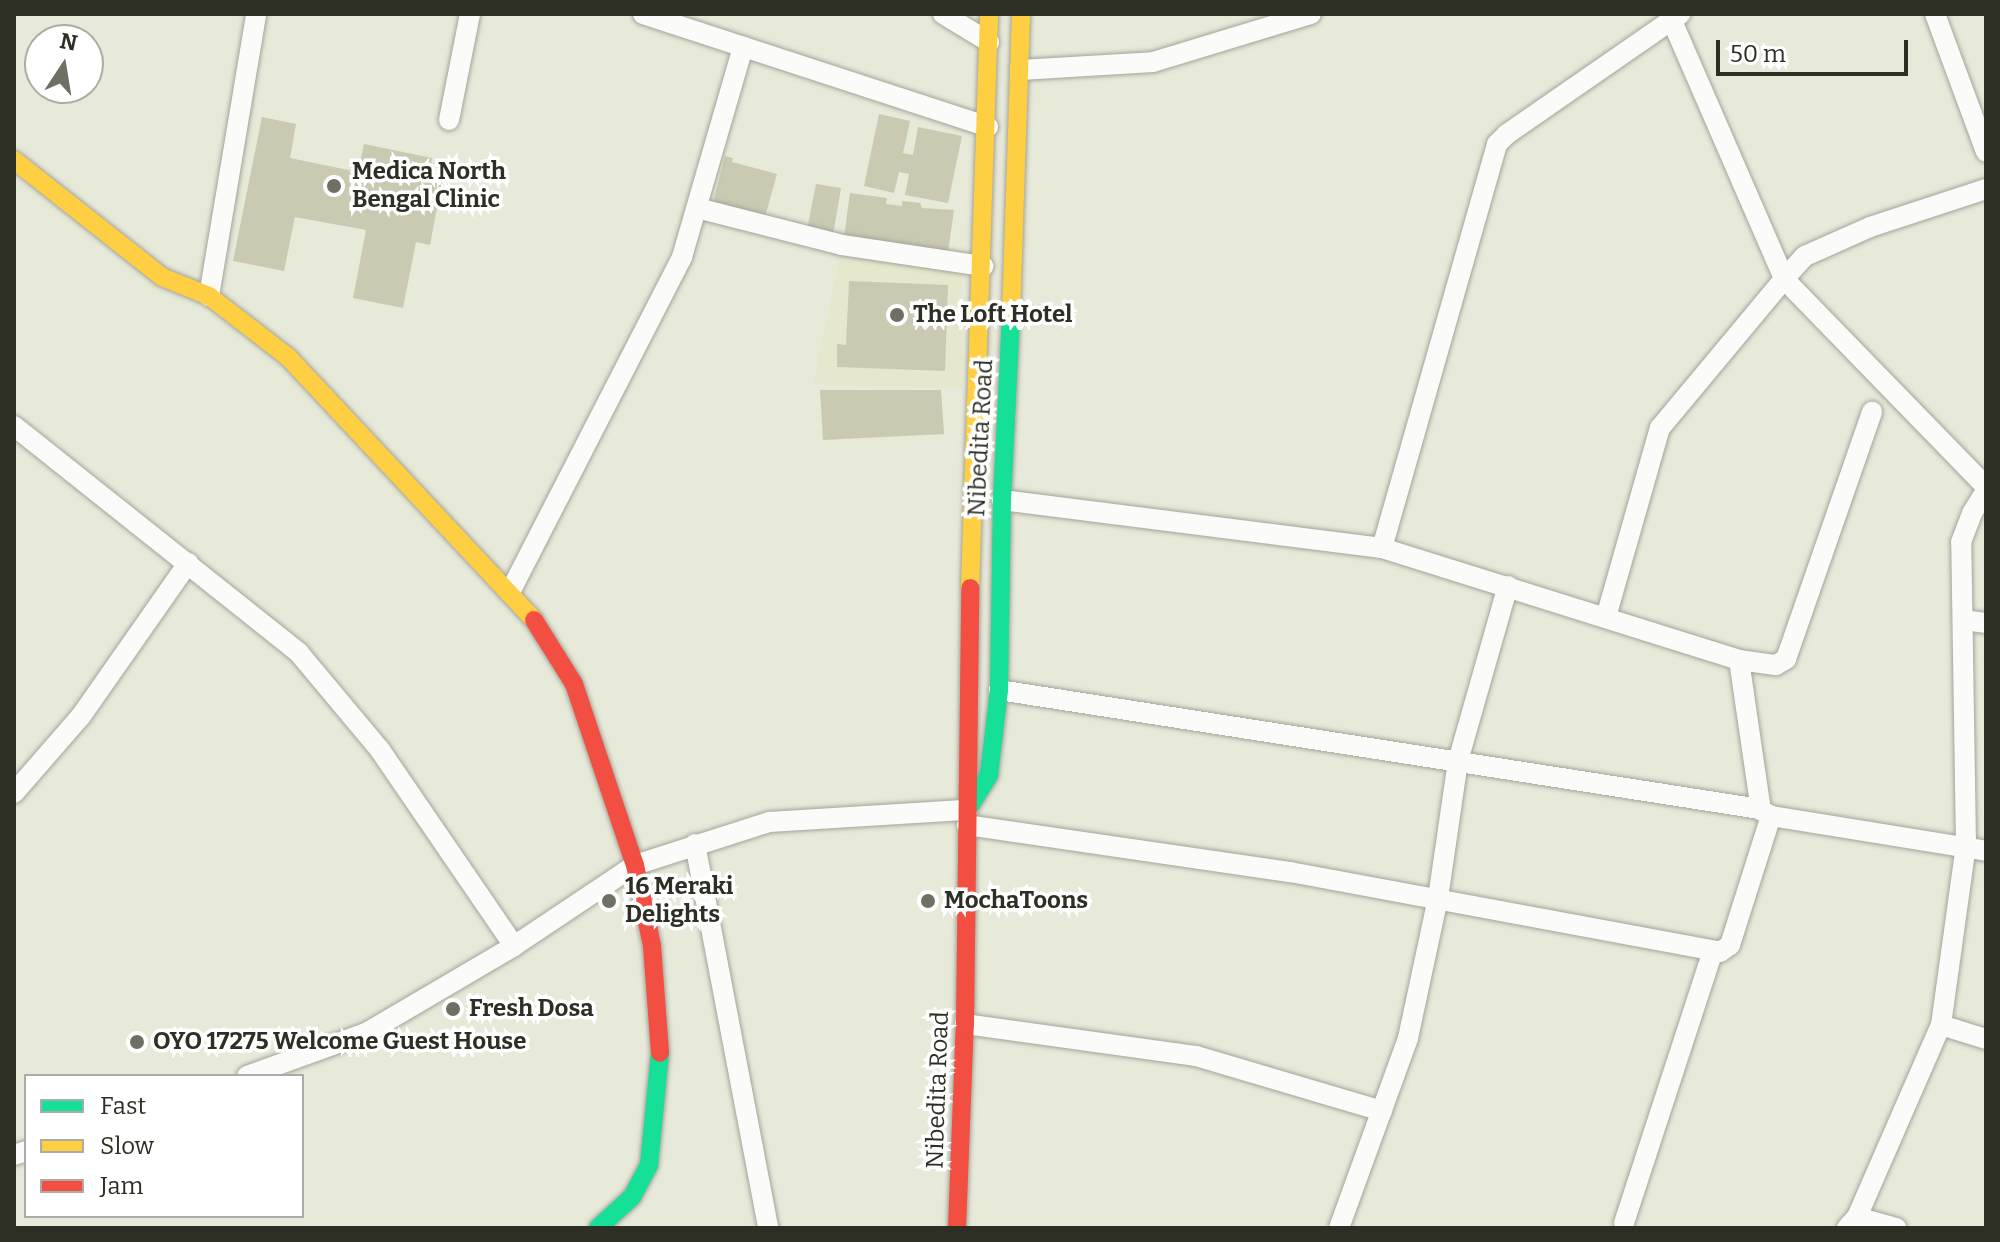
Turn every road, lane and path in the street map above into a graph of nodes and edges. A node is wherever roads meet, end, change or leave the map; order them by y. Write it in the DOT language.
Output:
graph roads {
  1 [pos="256,14"];
  2 [pos="470,14"];
  3 [pos="643,14"];
  4 [pos="943,14"];
  5 [pos="989,14"];
  6 [pos="1021,14"];
  7 [pos="1311,14"];
  8 [pos="1935,14"];
  9 [pos="1673,15"];
  10 [pos="671,17"];
  11 [pos="989,42"];
  12 [pos="743,47"];
  13 [pos="1020,70"];
  14 [pos="449,120"];
  15 [pos="988,127"];
  16 [pos="1986,152"];
  17 [pos="14,160"];
  18 [pos="1986,189"];
  19 [pos="697,208"];
  20 [pos="983,266"];
  21 [pos="1784,279"];
  22 [pos="209,296"];
  23 [pos="1872,412"];
  24 [pos="14,426"];
  25 [pos="1986,489"];
  26 [pos="1002,500"];
  27 [pos="1382,548"];
  28 [pos="188,563"];
  29 [pos="1508,586"];
  30 [pos="510,592"];
  31 [pos="1606,617"];
  32 [pos="1964,620"];
  33 [pos="1986,623"];
  34 [pos="1739,660"];
  35 [pos="999,690"];
  36 [pos="1458,761"];
  37 [pos="14,793"];
  38 [pos="1766,812"];
  39 [pos="968,818"];
  40 [pos="695,844"];
  41 [pos="1976,848"];
  42 [pos="635,865"];
  43 [pos="1438,898"];
  44 [pos="514,946"];
  45 [pos="1713,951"];
  46 [pos="965,1024"];
  47 [pos="1941,1025"];
  48 [pos="1986,1039"];
  49 [pos="253,1074"];
  50 [pos="1382,1111"];
  51 [pos="1624,1223"];
  52 [pos="1853,1224"];
  53 [pos="598,1228"];
  54 [pos="768,1228"];
  55 [pos="957,1228"];
  56 [pos="1339,1228"];
  57 [pos="1896,1228"];
  1 -- 22 [label="street"];
  2 -- 14 [label="street"];
  3 -- 10 [label="street"];
  4 -- 11 [label="street"];
  5 -- 11 [label="street, Nibedita Road"];
  6 -- 13 [label="street, Nibedita Road"];
  7 -- 13 [label="street"];
  8 -- 16 [label="street"];
  9 -- 21 [label="street"];
  9 -- 27 [label="street"];
  10 -- 12 [label="street"];
  11 -- 15 [label="street, Nibedita Road"];
  12 -- 15 [label="street"];
  12 -- 19 [label="street"];
  13 -- 26 [label="street, Nibedita Road"];
  15 -- 20 [label="street, Nibedita Road"];
  17 -- 22 [label="street"];
  18 -- 21 [label="street"];
  19 -- 20 [label="street"];
  19 -- 30 [label="street"];
  20 -- 39 [label="street, Nibedita Road"];
  21 -- 25 [label="street"];
  21 -- 31 [label="street"];
  22 -- 30 [label="street"];
  23 -- 34 [label="street"];
  24 -- 28 [label="street"];
  25 -- 32 [label="street"];
  26 -- 27 [label="street"];
  26 -- 35 [label="street, Nibedita Road"];
  27 -- 29 [label="street"];
  28 -- 37 [label="street"];
  28 -- 44 [label="street"];
  29 -- 31 [label="street"];
  29 -- 36 [label="street"];
  30 -- 42 [label="street"];
  31 -- 34 [label="street"];
  32 -- 33 [label="street"];
  32 -- 41 [label="street"];
  34 -- 38 [label="street"];
  35 -- 36 [label="street"];
  35 -- 39 [label="street, Nibedita Road"];
  36 -- 38 [label="street"];
  36 -- 43 [label="street"];
  38 -- 41 [label="street"];
  38 -- 45 [label="street"];
  39 -- 40 [label="street"];
  39 -- 43 [label="street"];
  39 -- 46 [label="street, Nibedita Road"];
  40 -- 42 [label="street"];
  40 -- 54 [label="street"];
  41 -- 47 [label="street"];
  42 -- 44 [label="street"];
  42 -- 53 [label="street"];
  43 -- 45 [label="street"];
  43 -- 50 [label="street"];
  44 -- 49 [label="street"];
  45 -- 51 [label="street"];
  46 -- 50 [label="street"];
  46 -- 55 [label="street, Nibedita Road"];
  47 -- 48 [label="street"];
  47 -- 52 [label="street"];
  50 -- 56 [label="street"];
  52 -- 57 [label="street"];
}
